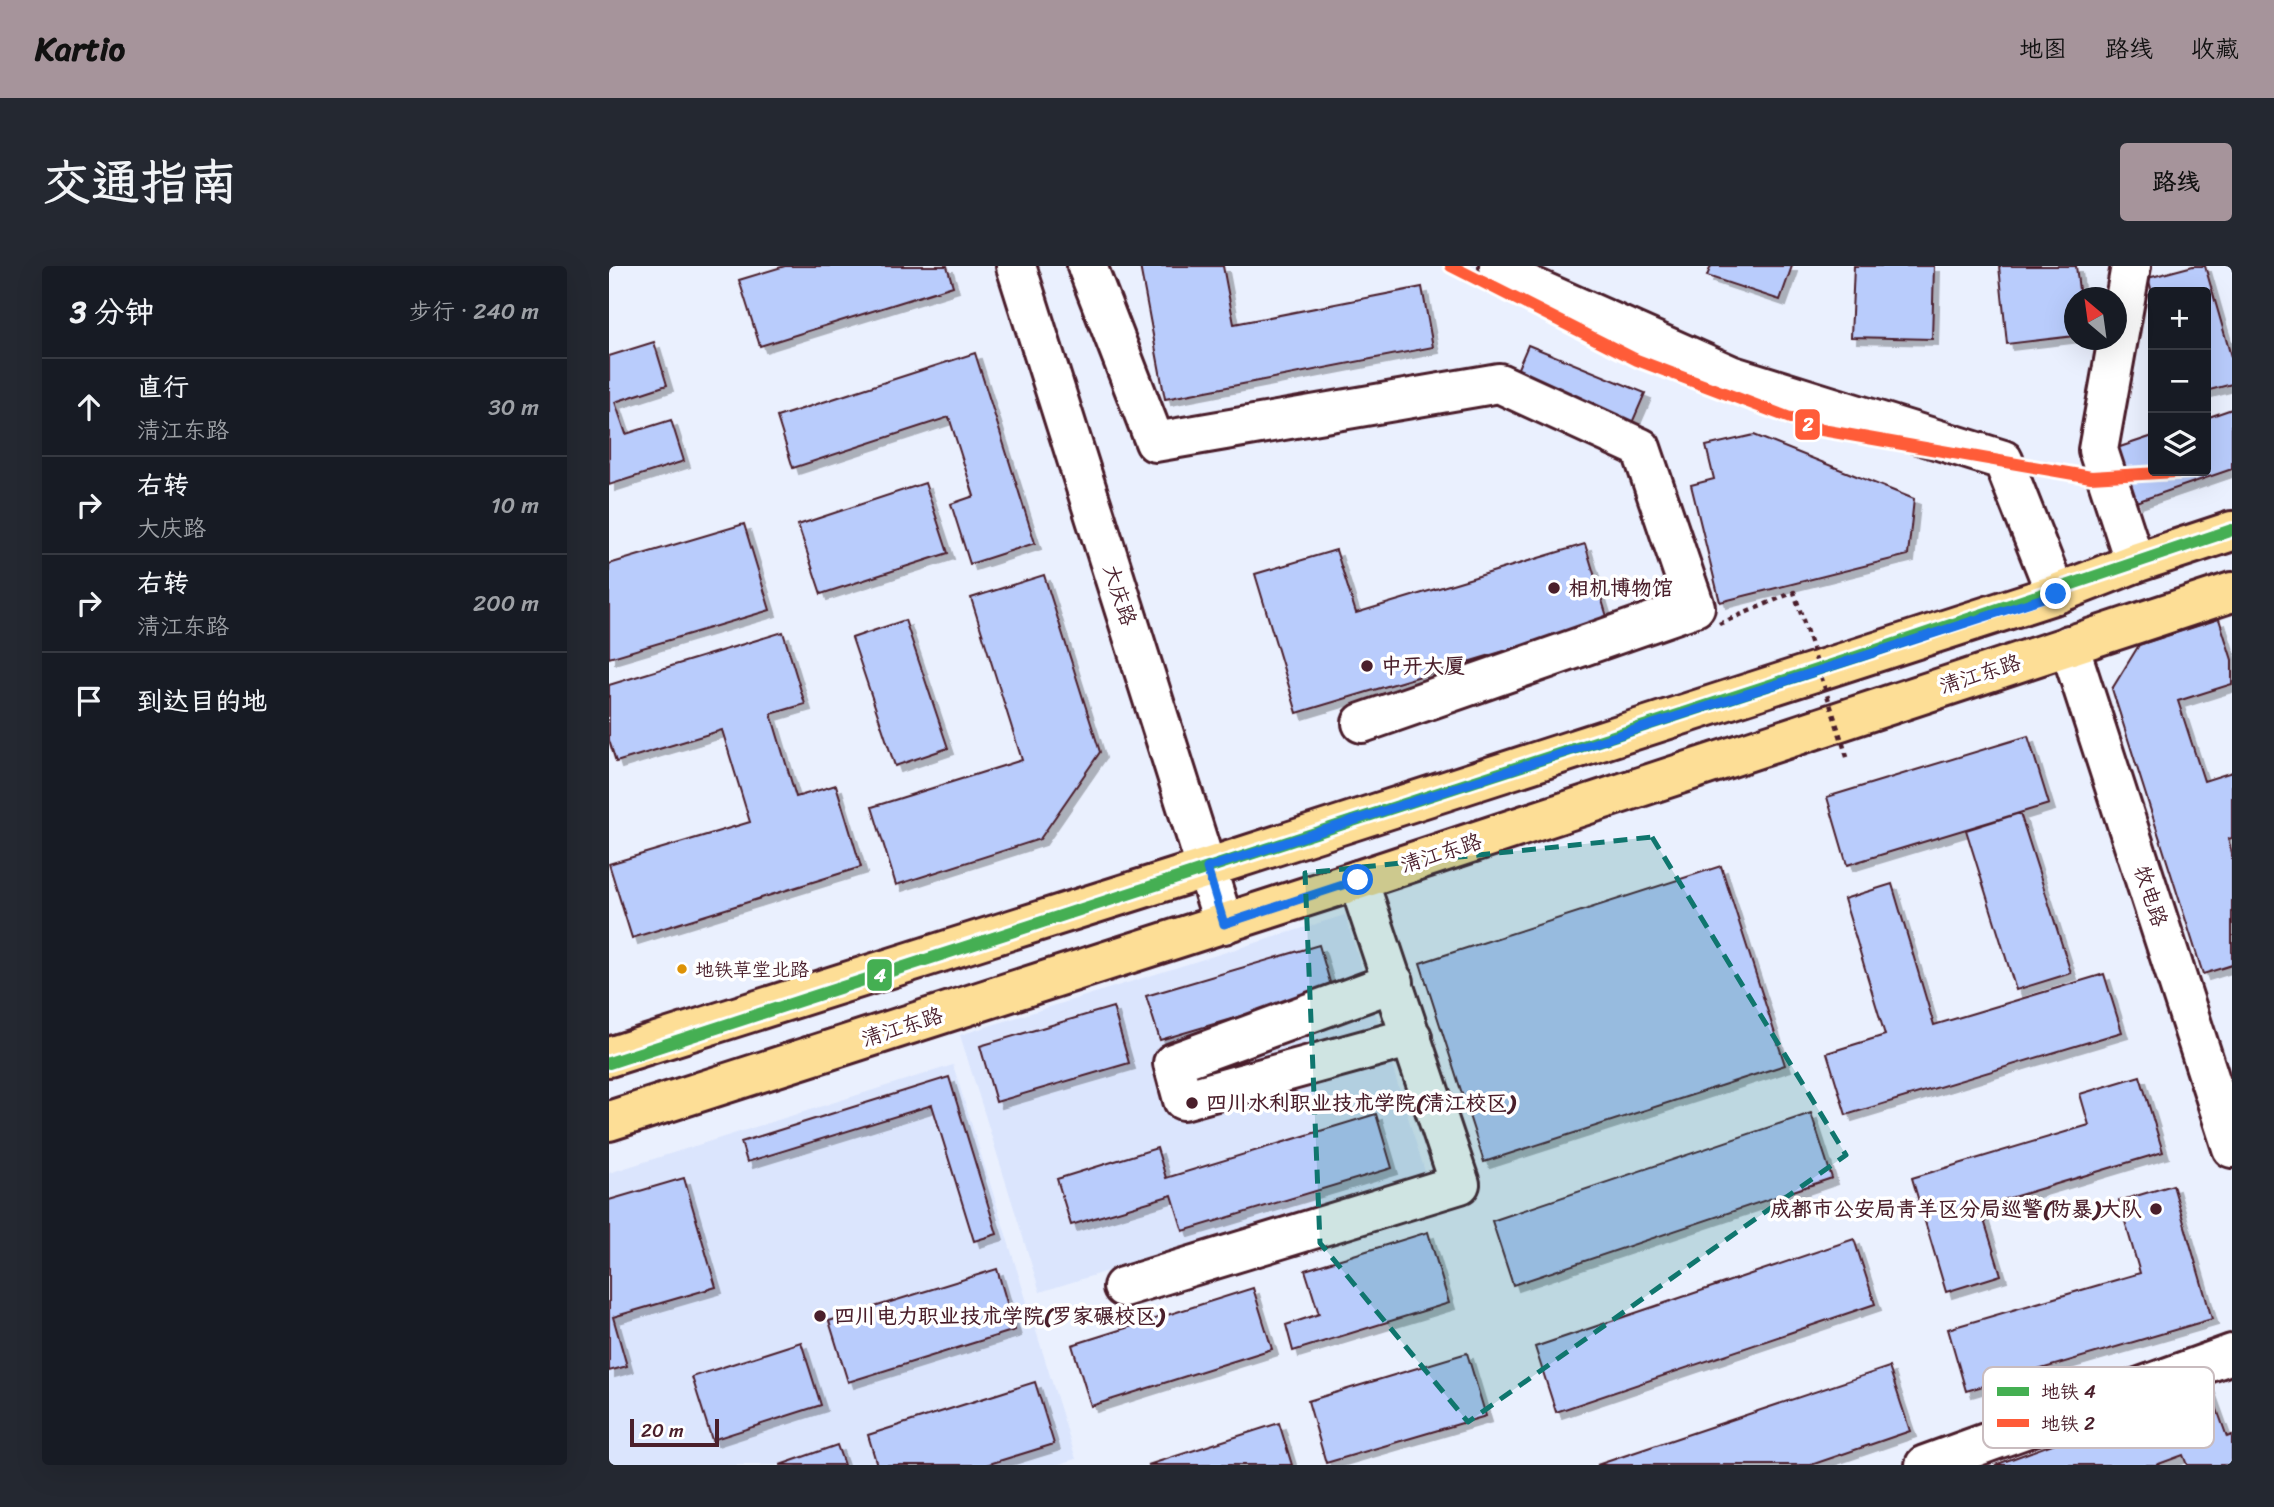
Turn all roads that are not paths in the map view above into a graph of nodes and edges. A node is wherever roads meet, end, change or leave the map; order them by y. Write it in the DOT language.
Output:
graph roads {
  1 [pos="1016,266"];
  2 [pos="1087,266"];
  3 [pos="1499,266"];
  4 [pos="2131,266"];
  5 [pos="2232,531"];
  6 [pos="2136,563"];
  7 [pos="2232,592"];
  8 [pos="2056,594"];
  9 [pos="2069,645"];
  10 [pos="1362,723"];
  11 [pos="1207,868"];
  12 [pos="1358,880"];
  13 [pos="1224,924"];
  14 [pos="1394,982"];
  15 [pos="1412,1037"];
  16 [pos="609,1057"];
  17 [pos="609,1121"];
  18 [pos="2232,1148"];
  19 [pos="1123,1287"];
  20 [pos="2232,1354"];
  21 [pos="2196,1367"];
  22 [pos="1983,1444"];
  23 [pos="1925,1465"];
  1 -- 11 [label="street, 大庆路"];
  2 -- 10 [label="street"];
  3 -- 8 [label="street"];
  4 -- 6 [label="street"];
  5 -- 6 [label="main road"];
  6 -- 8 [label="main road"];
  7 -- 9 [label="main road, 清江东路"];
  8 -- 11 [label="main road"];
  9 -- 12 [label="main road, 清江东路"];
  9 -- 18 [label="street, 牧电路"];
  11 -- 13 [label="street, 大庆路"];
  11 -- 16 [label="main road"];
  12 -- 13 [label="main road, 清江东路"];
  12 -- 14 [label="street"];
  13 -- 17 [label="main road, 清江东路"];
  14 -- 15 [label="street"];
  14 -- 15 [label="street"];
  15 -- 19 [label="street"];
  20 -- 21 [label="street"];
  22 -- 23 [label="street"];
}
